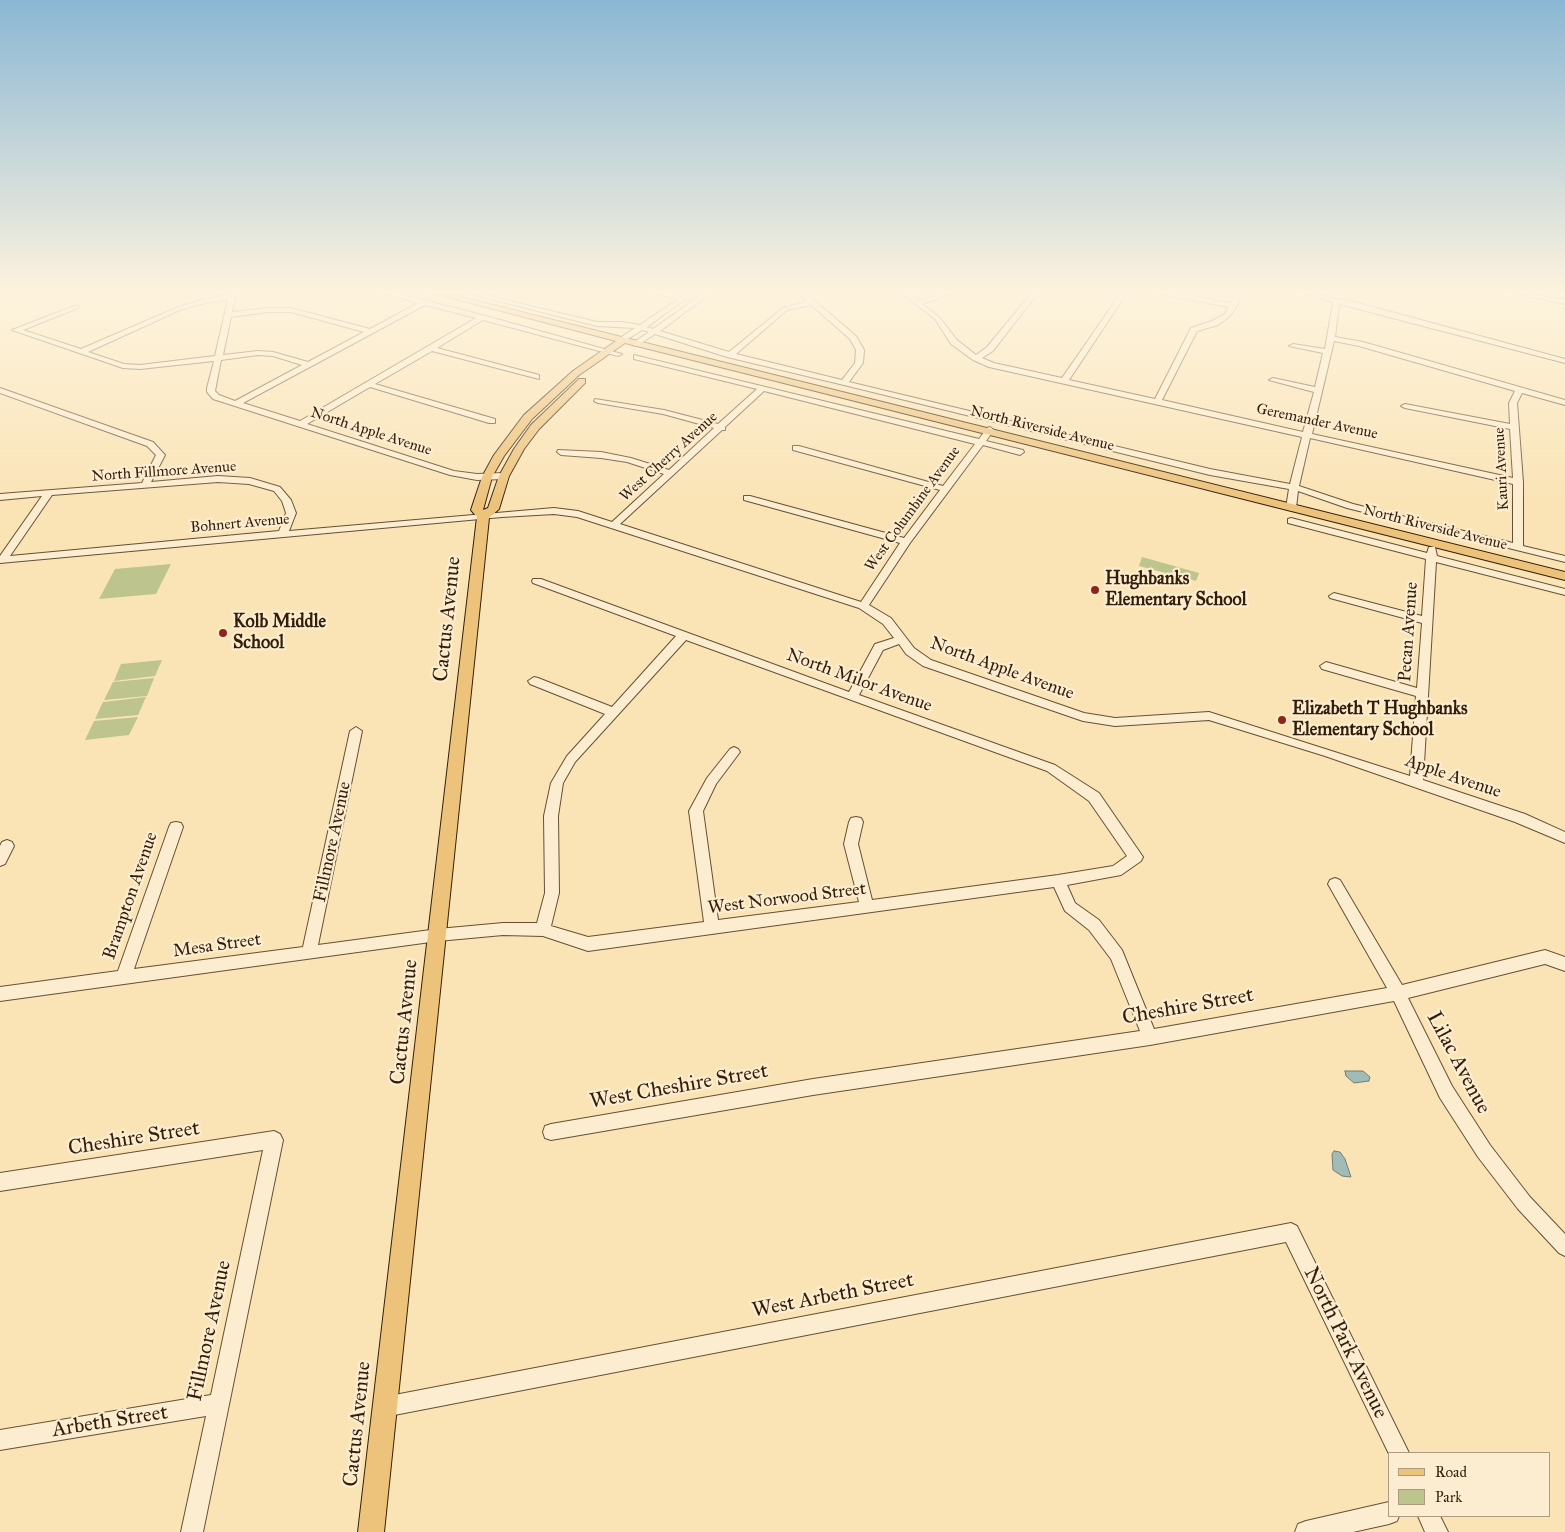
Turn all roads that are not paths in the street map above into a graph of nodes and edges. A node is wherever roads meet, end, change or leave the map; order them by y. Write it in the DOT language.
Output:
graph roads {
  1 [pos="110,361"];
  2 [pos="182,361"];
  3 [pos="216,361"];
  4 [pos="299,361"];
  5 [pos="313,361"];
  6 [pos="407,361"];
  7 [pos="479,361"];
  8 [pos="600,361"];
  9 [pos="603,361"];
  10 [pos="655,361"];
  11 [pos="709,361"];
  12 [pos="756,361"];
  13 [pos="859,361"];
  14 [pos="984,361"];
  15 [pos="1077,361"];
  16 [pos="1178,361"];
  17 [pos="1325,361"];
  18 [pos="1420,361"];
  19 [pos="308,364"];
  20 [pos="536,377"];
  21 [pos="1273,380"];
  22 [pos="1063,382"];
  23 [pos="844,383"];
  24 [pos="368,384"];
  25 [pos="763,388"];
  26 [pos="0,390"];
  27 [pos="1317,390"];
  28 [pos="1519,390"];
  29 [pos="598,401"];
  30 [pos="1157,402"];
  31 [pos="237,403"];
  32 [pos="1565,403"];
  33 [pos="1405,406"];
  34 [pos="492,421"];
  35 [pos="299,425"];
  36 [pos="1514,427"];
  37 [pos="722,428"];
  38 [pos="990,430"];
  39 [pos="1308,434"];
  40 [pos="980,442"];
  41 [pos="796,448"];
  42 [pos="561,452"];
  43 [pos="1020,452"];
  44 [pos="671,473"];
  45 [pos="504,476"];
  46 [pos="487,477"];
  47 [pos="1518,482"];
  48 [pos="145,485"];
  49 [pos="1294,487"];
  50 [pos="945,489"];
  51 [pos="49,493"];
  52 [pos="0,497"];
  53 [pos="747,498"];
  54 [pos="1291,508"];
  55 [pos="483,516"];
  56 [pos="1291,521"];
  57 [pos="614,525"];
  58 [pos="283,535"];
  59 [pos="906,542"];
  60 [pos="1432,543"];
  61 [pos="1518,548"];
  62 [pos="1431,557"];
  63 [pos="1565,559"];
  64 [pos="1,560"];
  65 [pos="1565,576"];
  66 [pos="537,581"];
  67 [pos="1565,592"];
  68 [pos="1334,596"];
  69 [pos="863,606"];
  70 [pos="1428,621"];
  71 [pos="684,635"];
  72 [pos="902,639"];
  73 [pos="1326,666"];
  74 [pos="534,681"];
  75 [pos="1423,694"];
  76 [pos="852,698"];
  77 [pos="613,712"];
  78 [pos="356,732"];
  79 [pos="734,752"];
  80 [pos="1329,753"];
  81 [pos="1416,783"];
  82 [pos="856,822"];
  83 [pos="176,827"];
  84 [pos="1565,838"];
  85 [pos="7,846"];
  86 [pos="1136,857"];
  87 [pos="0,860"];
  88 [pos="1058,881"];
  89 [pos="1335,884"];
  90 [pos="867,907"];
  91 [pos="712,928"];
  92 [pos="543,930"];
  93 [pos="438,934"];
  94 [pos="309,952"];
  95 [pos="1565,964"];
  96 [pos="123,978"];
  97 [pos="1398,993"];
  98 [pos="0,994"];
  99 [pos="1150,1037"];
  100 [pos="814,1087"];
  101 [pos="551,1132"];
  102 [pos="274,1140"];
  103 [pos="0,1182"];
  104 [pos="1290,1232"];
  105 [pos="1565,1247"];
  106 [pos="219,1404"];
  107 [pos="384,1406"];
  108 [pos="0,1440"];
  109 [pos="1399,1452"];
  110 [pos="1388,1513"];
  111 [pos="1430,1517"];
  112 [pos="192,1532"];
  113 [pos="370,1532"];
  114 [pos="1306,1532"];
  115 [pos="1437,1532"];
  1 -- 2 [label="street"];
  3 -- 31 [label="street, North Apple Avenue"];
  4 -- 19 [label="street"];
  5 -- 19 [label="street"];
  6 -- 24 [label="street"];
  7 -- 20 [label="street"];
  8 -- 46 [label="main road"];
  9 -- 45 [label="main road"];
  10 -- 25 [label="street"];
  11 -- 38 [label="main road, North Riverside Avenue"];
  12 -- 23 [label="street, North Riverside Avenue"];
  13 -- 23 [label="street"];
  14 -- 22 [label="street, Geremander Avenue"];
  15 -- 22 [label="street"];
  16 -- 30 [label="street"];
  17 -- 27 [label="street"];
  18 -- 28 [label="street"];
  19 -- 31 [label="street"];
  21 -- 27 [label="street"];
  22 -- 30 [label="street, Geremander Avenue"];
  23 -- 49 [label="street, North Riverside Avenue"];
  24 -- 34 [label="street"];
  24 -- 35 [label="street"];
  25 -- 37 [label="street, West Cherry Avenue"];
  25 -- 40 [label="street"];
  26 -- 48 [label="street"];
  27 -- 39 [label="street"];
  28 -- 32 [label="street"];
  28 -- 36 [label="street, Kauri Avenue"];
  29 -- 37 [label="street"];
  30 -- 39 [label="street, Geremander Avenue"];
  31 -- 35 [label="street, North Apple Avenue"];
  33 -- 36 [label="street"];
  35 -- 46 [label="street, North Apple Avenue"];
  36 -- 47 [label="street, Kauri Avenue"];
  37 -- 44 [label="street, West Cherry Avenue"];
  38 -- 40 [label="street, West Columbine Avenue"];
  38 -- 54 [label="main road, North Riverside Avenue"];
  39 -- 47 [label="street, Geremander Avenue"];
  39 -- 49 [label="street"];
  40 -- 43 [label="street"];
  40 -- 50 [label="street, West Columbine Avenue"];
  41 -- 50 [label="street"];
  42 -- 44 [label="street"];
  44 -- 57 [label="street, West Cherry Avenue"];
  45 -- 46 [label="street, North Apple Avenue"];
  45 -- 55 [label="main road"];
  46 -- 55 [label="main road, Cactus Avenue"];
  47 -- 61 [label="street, Kauri Avenue"];
  48 -- 51 [label="street, North Fillmore Avenue"];
  48 -- 58 [label="street, North Fillmore Avenue"];
  49 -- 54 [label="street"];
  49 -- 61 [label="street, North Riverside Avenue"];
  50 -- 59 [label="street, West Columbine Avenue"];
  51 -- 52 [label="street, North Fillmore Avenue"];
  51 -- 64 [label="street"];
  53 -- 59 [label="street"];
  54 -- 60 [label="main road, North Riverside Avenue"];
  55 -- 57 [label="street, North Apple Avenue"];
  55 -- 58 [label="street, Bohnert Avenue"];
  55 -- 93 [label="main road, Cactus Avenue"];
  56 -- 62 [label="street"];
  57 -- 69 [label="street, North Apple Avenue"];
  58 -- 64 [label="street, Bohnert Avenue"];
  59 -- 69 [label="street, West Columbine Avenue"];
  60 -- 62 [label="street, Pecan Avenue"];
  60 -- 65 [label="main road, North Riverside Avenue"];
  61 -- 63 [label="street, North Riverside Avenue"];
  62 -- 67 [label="street"];
  62 -- 70 [label="street, Pecan Avenue"];
  66 -- 71 [label="street, North Milor Avenue"];
  68 -- 70 [label="street"];
  69 -- 72 [label="street, North Apple Avenue"];
  70 -- 75 [label="street, Pecan Avenue"];
  71 -- 76 [label="street, North Milor Avenue"];
  71 -- 77 [label="street"];
  72 -- 76 [label="street"];
  72 -- 80 [label="street, North Apple Avenue"];
  73 -- 75 [label="street"];
  74 -- 77 [label="street"];
  75 -- 81 [label="street, Pecan Avenue"];
  76 -- 86 [label="street, North Milor Avenue"];
  77 -- 92 [label="street"];
  78 -- 94 [label="street, Fillmore Avenue"];
  79 -- 91 [label="street"];
  80 -- 81 [label="street, Apple Avenue"];
  81 -- 84 [label="street, Apple Avenue"];
  82 -- 90 [label="street"];
  83 -- 96 [label="street, Brampton Avenue"];
  85 -- 87 [label="street"];
  86 -- 88 [label="street, West Norwood Street"];
  88 -- 90 [label="street, West Norwood Street"];
  88 -- 99 [label="street"];
  89 -- 97 [label="street, Lilac Avenue"];
  90 -- 91 [label="street, West Norwood Street"];
  91 -- 92 [label="street, West Norwood Street"];
  92 -- 93 [label="street, West Norwood Street"];
  93 -- 94 [label="street, Mesa Street"];
  93 -- 107 [label="main road, Cactus Avenue"];
  94 -- 96 [label="street, Mesa Street"];
  95 -- 97 [label="street, Cheshire Street"];
  96 -- 98 [label="street, Mesa Street"];
  97 -- 99 [label="street, Cheshire Street"];
  97 -- 105 [label="street, Lilac Avenue"];
  99 -- 100 [label="street, Cheshire Street"];
  100 -- 101 [label="street, West Cheshire Street"];
  102 -- 103 [label="street, Cheshire Street"];
  102 -- 106 [label="street, Fillmore Avenue"];
  104 -- 107 [label="street, West Arbeth Street"];
  104 -- 109 [label="street, North Park Avenue"];
  106 -- 108 [label="street, Arbeth Street"];
  106 -- 112 [label="street, Fillmore Avenue"];
  107 -- 113 [label="main road, Cactus Avenue"];
  110 -- 114 [label="street"];
  111 -- 115 [label="street"];
}
